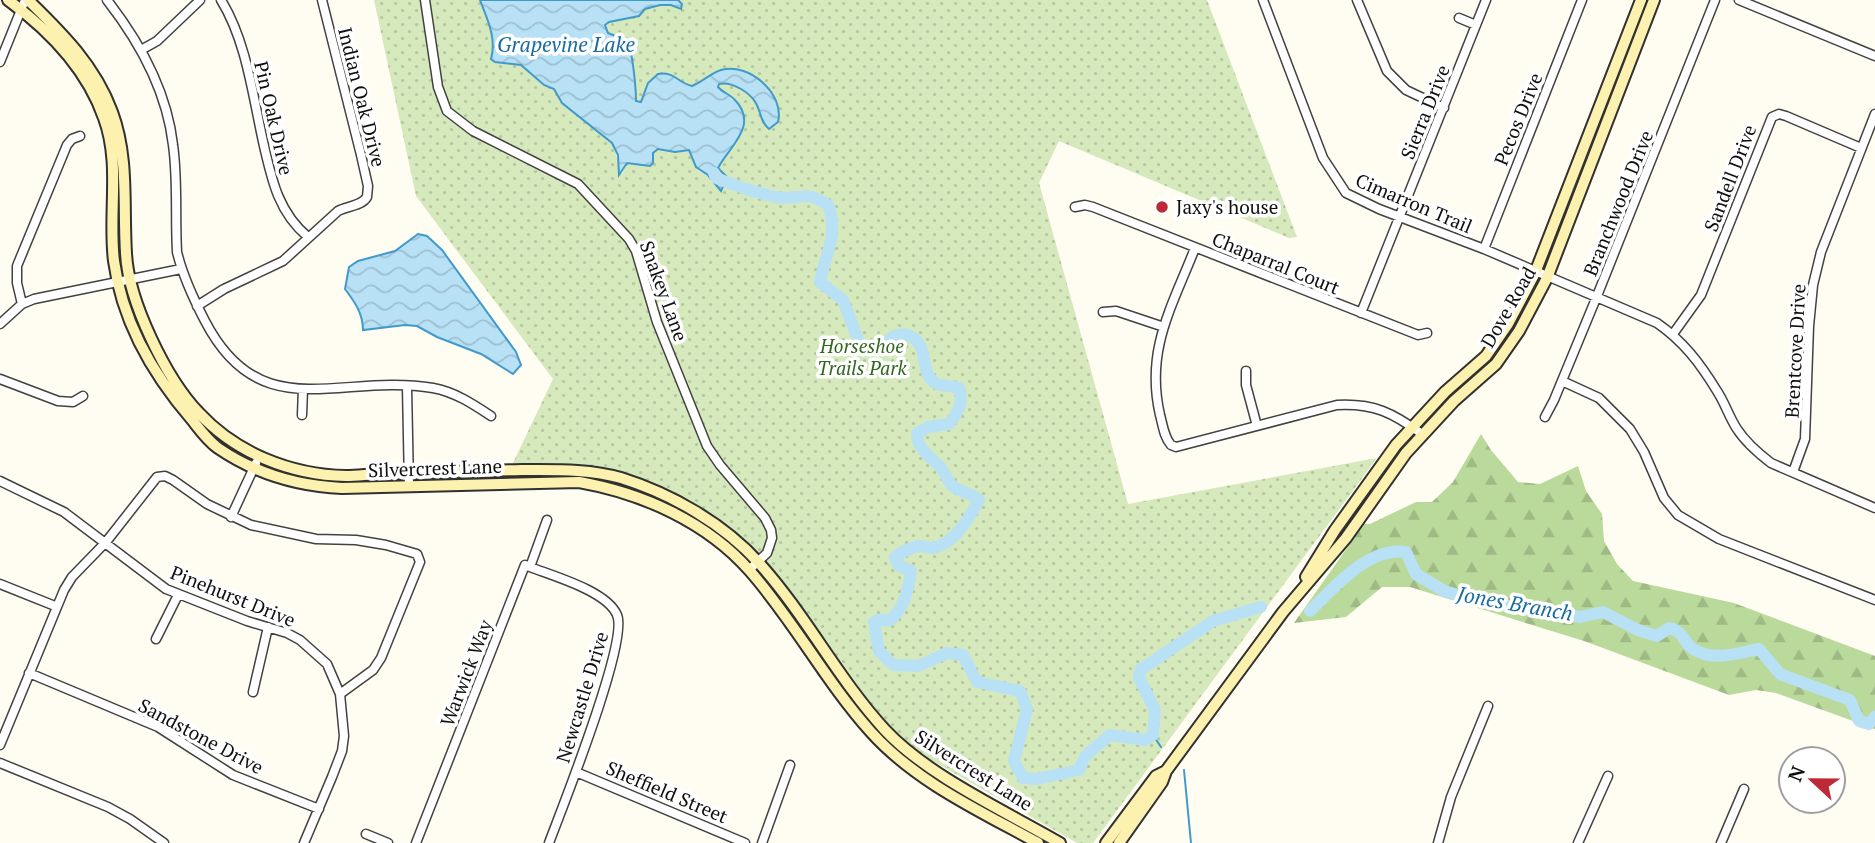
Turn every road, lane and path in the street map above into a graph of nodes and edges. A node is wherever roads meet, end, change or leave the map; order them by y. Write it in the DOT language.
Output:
graph roads {
  1 [pos="8,0"];
  2 [pos="107,0"];
  3 [pos="200,0"];
  4 [pos="221,0"];
  5 [pos="322,0"];
  6 [pos="425,0"];
  7 [pos="1263,0"];
  8 [pos="1357,0"];
  9 [pos="1486,0"];
  10 [pos="1582,0"];
  11 [pos="1641,0"];
  12 [pos="1654,0"];
  13 [pos="1715,0"];
  14 [pos="1740,0"];
  15 [pos="25,3"];
  16 [pos="1459,18"];
  17 [pos="1476,25"];
  18 [pos="141,50"];
  19 [pos="1875,56"];
  20 [pos="0,62"];
  21 [pos="1444,108"];
  22 [pos="1875,114"];
  23 [pos="80,136"];
  24 [pos="1861,148"];
  25 [pos="1075,207"];
  26 [pos="1400,217"];
  27 [pos="308,237"];
  28 [pos="1195,248"];
  29 [pos="1484,249"];
  30 [pos="181,269"];
  31 [pos="1535,272"];
  32 [pos="1546,278"];
  33 [pos="123,281"];
  34 [pos="1597,296"];
  35 [pos="22,304"];
  36 [pos="197,306"];
  37 [pos="1103,312"];
  38 [pos="1361,313"];
  39 [pos="0,324"];
  40 [pos="1164,327"];
  41 [pos="1427,333"];
  42 [pos="1673,334"];
  43 [pos="1246,371"];
  44 [pos="0,379"];
  45 [pos="1562,381"];
  46 [pos="407,387"];
  47 [pos="303,389"];
  48 [pos="1445,391"];
  49 [pos="83,396"];
  50 [pos="1454,401"];
  51 [pos="302,415"];
  52 [pos="491,416"];
  53 [pos="1545,416"];
  54 [pos="1257,426"];
  55 [pos="1412,426"];
  56 [pos="1422,433"];
  57 [pos="259,457"];
  58 [pos="254,468"];
  59 [pos="1793,472"];
  60 [pos="409,474"];
  61 [pos="0,481"];
  62 [pos="409,486"];
  63 [pos="1875,508"];
  64 [pos="230,517"];
  65 [pos="547,520"];
  66 [pos="106,542"];
  67 [pos="758,562"];
  68 [pos="530,567"];
  69 [pos="749,570"];
  70 [pos="0,583"];
  71 [pos="178,595"];
  72 [pos="1875,600"];
  73 [pos="55,606"];
  74 [pos="1283,612"];
  75 [pos="268,627"];
  76 [pos="156,639"];
  77 [pos="29,673"];
  78 [pos="253,692"];
  79 [pos="340,694"];
  80 [pos="1488,706"];
  81 [pos="0,745"];
  82 [pos="0,763"];
  83 [pos="790,765"];
  84 [pos="1166,771"];
  85 [pos="576,772"];
  86 [pos="1608,776"];
  87 [pos="1744,789"];
  88 [pos="319,809"];
  89 [pos="366,834"];
  90 [pos="164,843"];
  91 [pos="304,843"];
  92 [pos="388,843"];
  93 [pos="416,843"];
  94 [pos="549,843"];
  95 [pos="745,843"];
  96 [pos="762,843"];
  97 [pos="1038,843"];
  98 [pos="1060,843"];
  99 [pos="1106,843"];
  100 [pos="1119,843"];
  101 [pos="1438,843"];
  102 [pos="1578,843"];
  103 [pos="1721,843"];
  1 -- 15 [label="street, Silvercrest Lane"];
  2 -- 18 [label="street"];
  3 -- 18 [label="street"];
  4 -- 27 [label="street, Pin Oak Drive"];
  5 -- 27 [label="street, Indian Oak Drive"];
  6 -- 67 [label="street, Snakey Lane"];
  7 -- 26 [label="street, Cimarron Trail"];
  8 -- 21 [label="street"];
  9 -- 17 [label="street, Sierra Drive"];
  10 -- 29 [label="street, Pecos Drive"];
  11 -- 31 [label="street, Dove Road"];
  12 -- 32 [label="street, Dove Road"];
  13 -- 34 [label="street, Branchwood Drive"];
  14 -- 19 [label="street"];
  15 -- 20 [label="street"];
  15 -- 33 [label="street, Silvercrest Lane"];
  16 -- 17 [label="street"];
  17 -- 21 [label="street, Sierra Drive"];
  18 -- 30 [label="street"];
  21 -- 26 [label="street, Sierra Drive"];
  22 -- 24 [label="street, Brentcove Drive"];
  23 -- 35 [label="street"];
  24 -- 42 [label="street, Sandell Drive"];
  24 -- 59 [label="street, Brentcove Drive"];
  25 -- 28 [label="street, Chaparral Court"];
  26 -- 29 [label="street, Cimarron Trail"];
  26 -- 38 [label="street, Sierra Drive"];
  27 -- 36 [label="street"];
  28 -- 38 [label="street, Chaparral Court"];
  28 -- 40 [label="street"];
  29 -- 31 [label="street, Cimarron Trail"];
  30 -- 33 [label="street"];
  30 -- 36 [label="street"];
  31 -- 32 [label="street, Cimarron Trail"];
  31 -- 48 [label="street, Dove Road"];
  32 -- 34 [label="street, Cimarron Trail"];
  32 -- 50 [label="street, Dove Road"];
  33 -- 35 [label="street"];
  33 -- 57 [label="street, Silvercrest Lane"];
  33 -- 58 [label="street, Silvercrest Lane"];
  34 -- 42 [label="street, Cimarron Trail"];
  34 -- 45 [label="street, Branchwood Drive"];
  35 -- 39 [label="street"];
  36 -- 47 [label="street"];
  37 -- 40 [label="street"];
  38 -- 41 [label="street, Chaparral Court"];
  40 -- 54 [label="street"];
  42 -- 59 [label="street, Cimarron Trail"];
  43 -- 54 [label="street"];
  44 -- 49 [label="street"];
  45 -- 53 [label="street, Branchwood Drive"];
  45 -- 72 [label="street"];
  46 -- 47 [label="street"];
  46 -- 52 [label="street"];
  46 -- 60 [label="street"];
  47 -- 51 [label="street"];
  48 -- 50 [label="street"];
  48 -- 55 [label="street, Dove Road"];
  50 -- 56 [label="street, Dove Road"];
  54 -- 55 [label="street"];
  55 -- 56 [label="street"];
  55 -- 74 [label="street, Dove Road"];
  56 -- 74 [label="street, Dove Road"];
  57 -- 58 [label="street"];
  57 -- 60 [label="street, Silvercrest Lane"];
  58 -- 62 [label="street, Silvercrest Lane"];
  58 -- 64 [label="street"];
  59 -- 63 [label="street, Cimarron Trail"];
  60 -- 62 [label="street"];
  60 -- 67 [label="street, Silvercrest Lane"];
  61 -- 66 [label="street, Pinehurst Drive"];
  62 -- 69 [label="street, Silvercrest Lane"];
  64 -- 66 [label="street"];
  64 -- 79 [label="street"];
  65 -- 68 [label="street, Warwick Way"];
  66 -- 71 [label="street, Pinehurst Drive"];
  66 -- 73 [label="street"];
  67 -- 69 [label="street, Snakey Lane"];
  67 -- 98 [label="street, Silvercrest Lane"];
  68 -- 85 [label="street, Newcastle Drive"];
  68 -- 93 [label="street, Warwick Way"];
  69 -- 97 [label="street, Silvercrest Lane"];
  70 -- 73 [label="street"];
  71 -- 75 [label="street, Pinehurst Drive"];
  71 -- 76 [label="street"];
  73 -- 77 [label="street"];
  74 -- 84 [label="street, Dove Road"];
  75 -- 78 [label="street"];
  75 -- 79 [label="street, Pinehurst Drive"];
  77 -- 81 [label="street"];
  77 -- 88 [label="street, Sandstone Drive"];
  79 -- 88 [label="street, Pinehurst Drive"];
  80 -- 101 [label="street"];
  82 -- 90 [label="street"];
  83 -- 96 [label="street"];
  84 -- 99 [label="street, Dove Road"];
  84 -- 100 [label="street, Dove Road"];
  85 -- 94 [label="street, Newcastle Drive"];
  85 -- 95 [label="street, Sheffield Street"];
  86 -- 102 [label="street"];
  87 -- 103 [label="street"];
  88 -- 91 [label="street, Pinehurst Drive"];
  89 -- 92 [label="street"];
}
